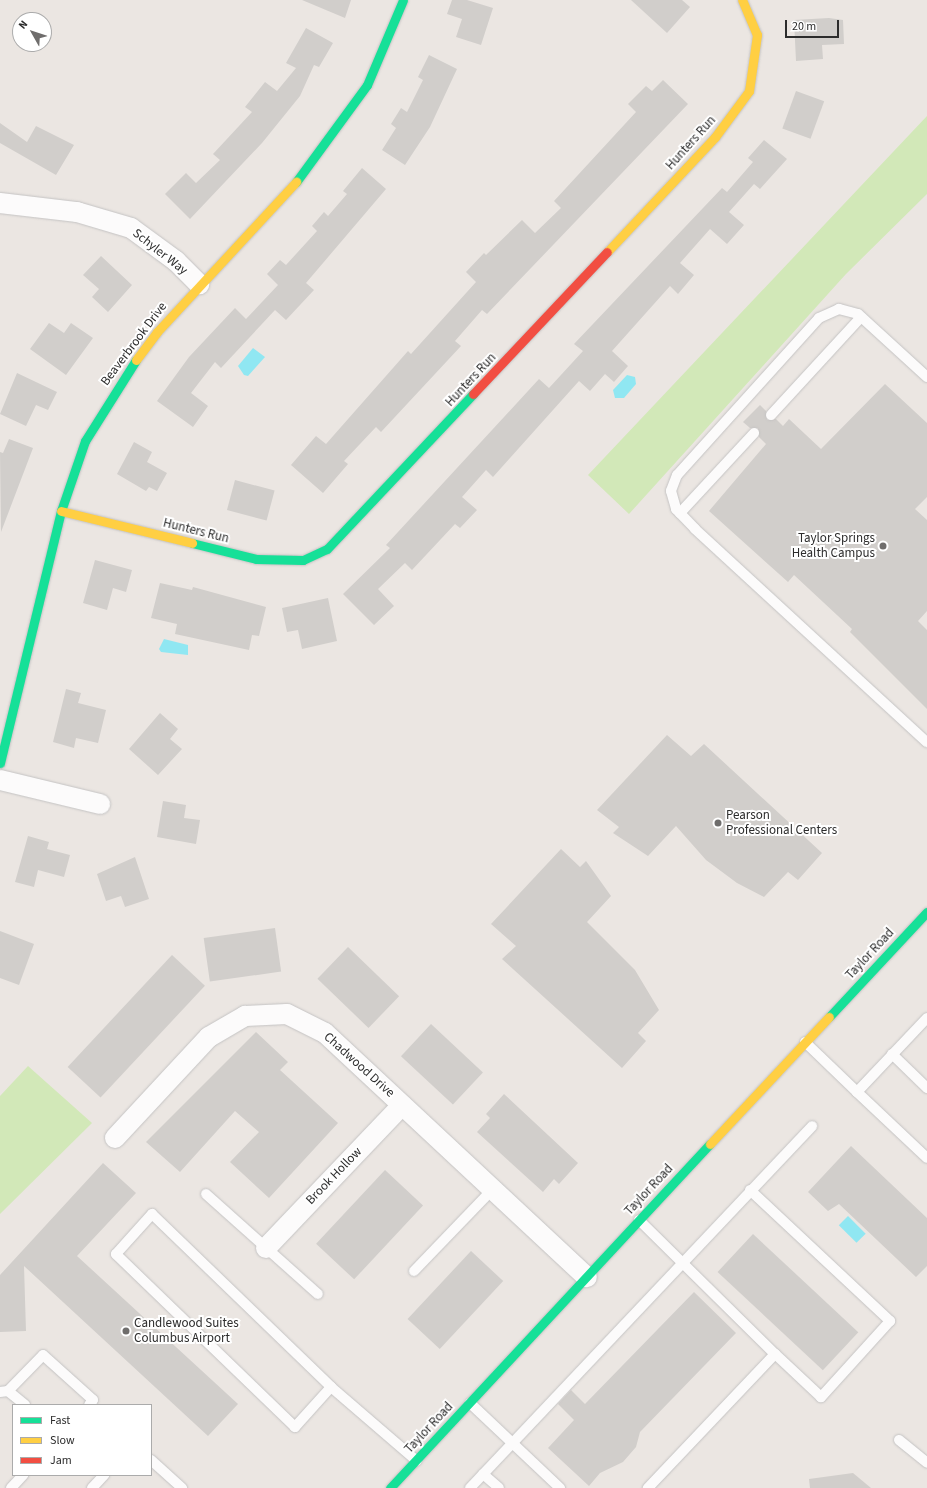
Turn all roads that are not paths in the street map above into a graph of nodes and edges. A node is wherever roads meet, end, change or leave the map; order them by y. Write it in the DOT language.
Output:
graph roads {
  1 [pos="403,0"];
  2 [pos="742,0"];
  3 [pos="0,203"];
  4 [pos="199,284"];
  5 [pos="861,317"];
  6 [pos="927,377"];
  7 [pos="770,415"];
  8 [pos="754,433"];
  9 [pos="61,511"];
  10 [pos="680,513"];
  11 [pos="927,742"];
  12 [pos="0,763"];
  13 [pos="0,780"];
  14 [pos="100,804"];
  15 [pos="927,912"];
  16 [pos="927,1018"];
  17 [pos="805,1042"];
  18 [pos="892,1054"];
  19 [pos="927,1088"];
  20 [pos="857,1092"];
  21 [pos="402,1105"];
  22 [pos="812,1126"];
  23 [pos="115,1138"];
  24 [pos="927,1158"];
  25 [pos="493,1189"];
  26 [pos="750,1190"];
  27 [pos="206,1194"];
  28 [pos="639,1220"];
  29 [pos="266,1248"];
  30 [pos="681,1262"];
  31 [pos="414,1271"];
  32 [pos="587,1277"];
  33 [pos="318,1294"];
  34 [pos="775,1354"];
  35 [pos="331,1387"];
  36 [pos="4,1391"];
  37 [pos="470,1403"];
  38 [pos="24,1404"];
  39 [pos="90,1404"];
  40 [pos="899,1440"];
  41 [pos="512,1442"];
  42 [pos="152,1461"];
  43 [pos="417,1461"];
  44 [pos="927,1463"];
  45 [pos="483,1474"];
  46 [pos="22,1476"];
  47 [pos="103,1476"];
  48 [pos="11,1488"];
  49 [pos="92,1488"];
  50 [pos="182,1488"];
  51 [pos="390,1488"];
  52 [pos="470,1488"];
  53 [pos="499,1488"];
  54 [pos="560,1488"];
  55 [pos="648,1488"];
  1 -- 4 [label="street, Beaverbrook Drive"];
  2 -- 9 [label="street, Hunters Run"];
  3 -- 4 [label="street, Schyler Way"];
  4 -- 9 [label="street, Beaverbrook Drive"];
  5 -- 6 [label="lane"];
  5 -- 7 [label="lane"];
  5 -- 10 [label="lane"];
  8 -- 10 [label="lane"];
  9 -- 12 [label="street, Beaverbrook Drive"];
  10 -- 11 [label="lane"];
  13 -- 14 [label="street"];
  15 -- 17 [label="street, Taylor Road"];
  16 -- 18 [label="lane"];
  17 -- 20 [label="lane"];
  17 -- 28 [label="street, Taylor Road"];
  18 -- 19 [label="lane"];
  18 -- 20 [label="lane"];
  20 -- 24 [label="lane"];
  21 -- 23 [label="street, Chadwood Drive"];
  21 -- 25 [label="street, Chadwood Drive"];
  21 -- 29 [label="street, Brook Hollow"];
  22 -- 26 [label="lane"];
  25 -- 31 [label="lane"];
  25 -- 32 [label="street, Chadwood Drive"];
  26 -- 30 [label="lane"];
  26 -- 34 [label="lane"];
  27 -- 29 [label="lane"];
  28 -- 30 [label="lane"];
  28 -- 32 [label="street, Taylor Road"];
  29 -- 33 [label="lane"];
  30 -- 34 [label="lane"];
  30 -- 41 [label="lane"];
  32 -- 37 [label="street, Taylor Road"];
  34 -- 55 [label="lane"];
  35 -- 35 [label="lane"];
  35 -- 43 [label="lane"];
  36 -- 38 [label="lane"];
  36 -- 39 [label="lane"];
  37 -- 41 [label="lane"];
  37 -- 43 [label="street, Taylor Road"];
  40 -- 44 [label="lane"];
  41 -- 45 [label="lane"];
  41 -- 54 [label="lane"];
  42 -- 50 [label="lane"];
  43 -- 51 [label="street, Taylor Road"];
  45 -- 52 [label="lane"];
  45 -- 53 [label="lane"];
  46 -- 48 [label="lane"];
  47 -- 49 [label="lane"];
}
